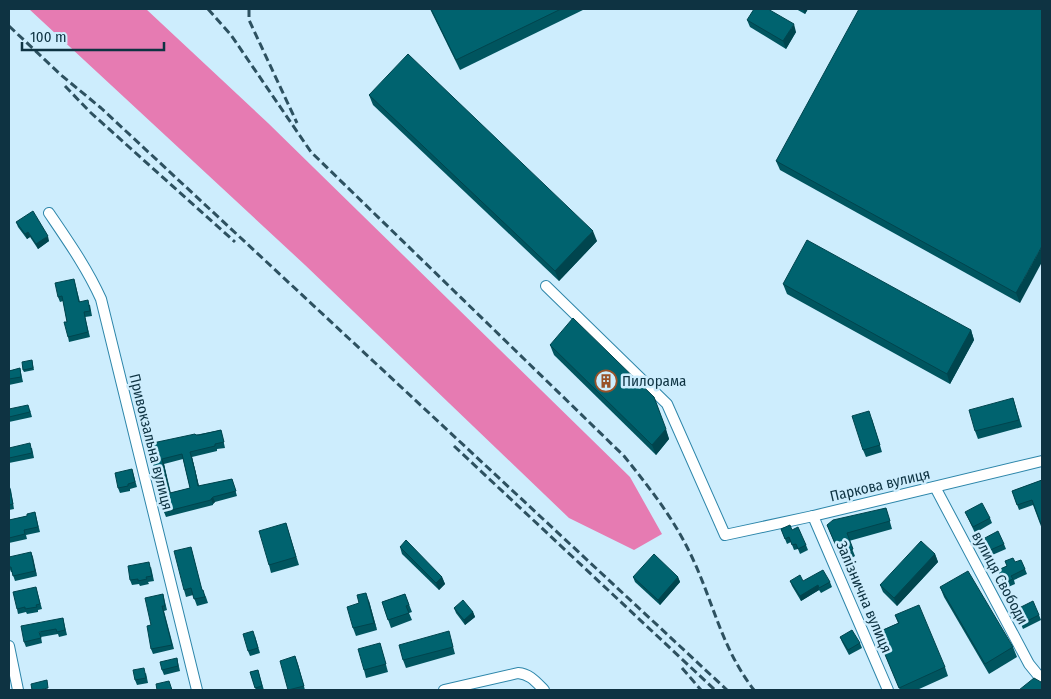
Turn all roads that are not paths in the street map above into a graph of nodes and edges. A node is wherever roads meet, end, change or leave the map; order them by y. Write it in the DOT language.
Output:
graph roads {
  1 [pos="49,213"];
  2 [pos="546,286"];
  3 [pos="1042,461"];
  4 [pos="935,487"];
  5 [pos="813,516"];
  6 [pos="9,646"];
  7 [pos="1042,680"];
  8 [pos="18,690"];
  9 [pos="197,690"];
  10 [pos="444,690"];
  11 [pos="544,690"];
  12 [pos="888,690"];
  1 -- 9 [label="street, Привокзальна вулиця"];
  2 -- 5 [label="street, Паркова вулиця"];
  3 -- 4 [label="street, Паркова вулиця"];
  4 -- 5 [label="street, Паркова вулиця"];
  4 -- 7 [label="street, вулиця Свободи"];
  5 -- 12 [label="street, Залізнична вулиця"];
  6 -- 8 [label="street"];
  10 -- 11 [label="street"];
}
